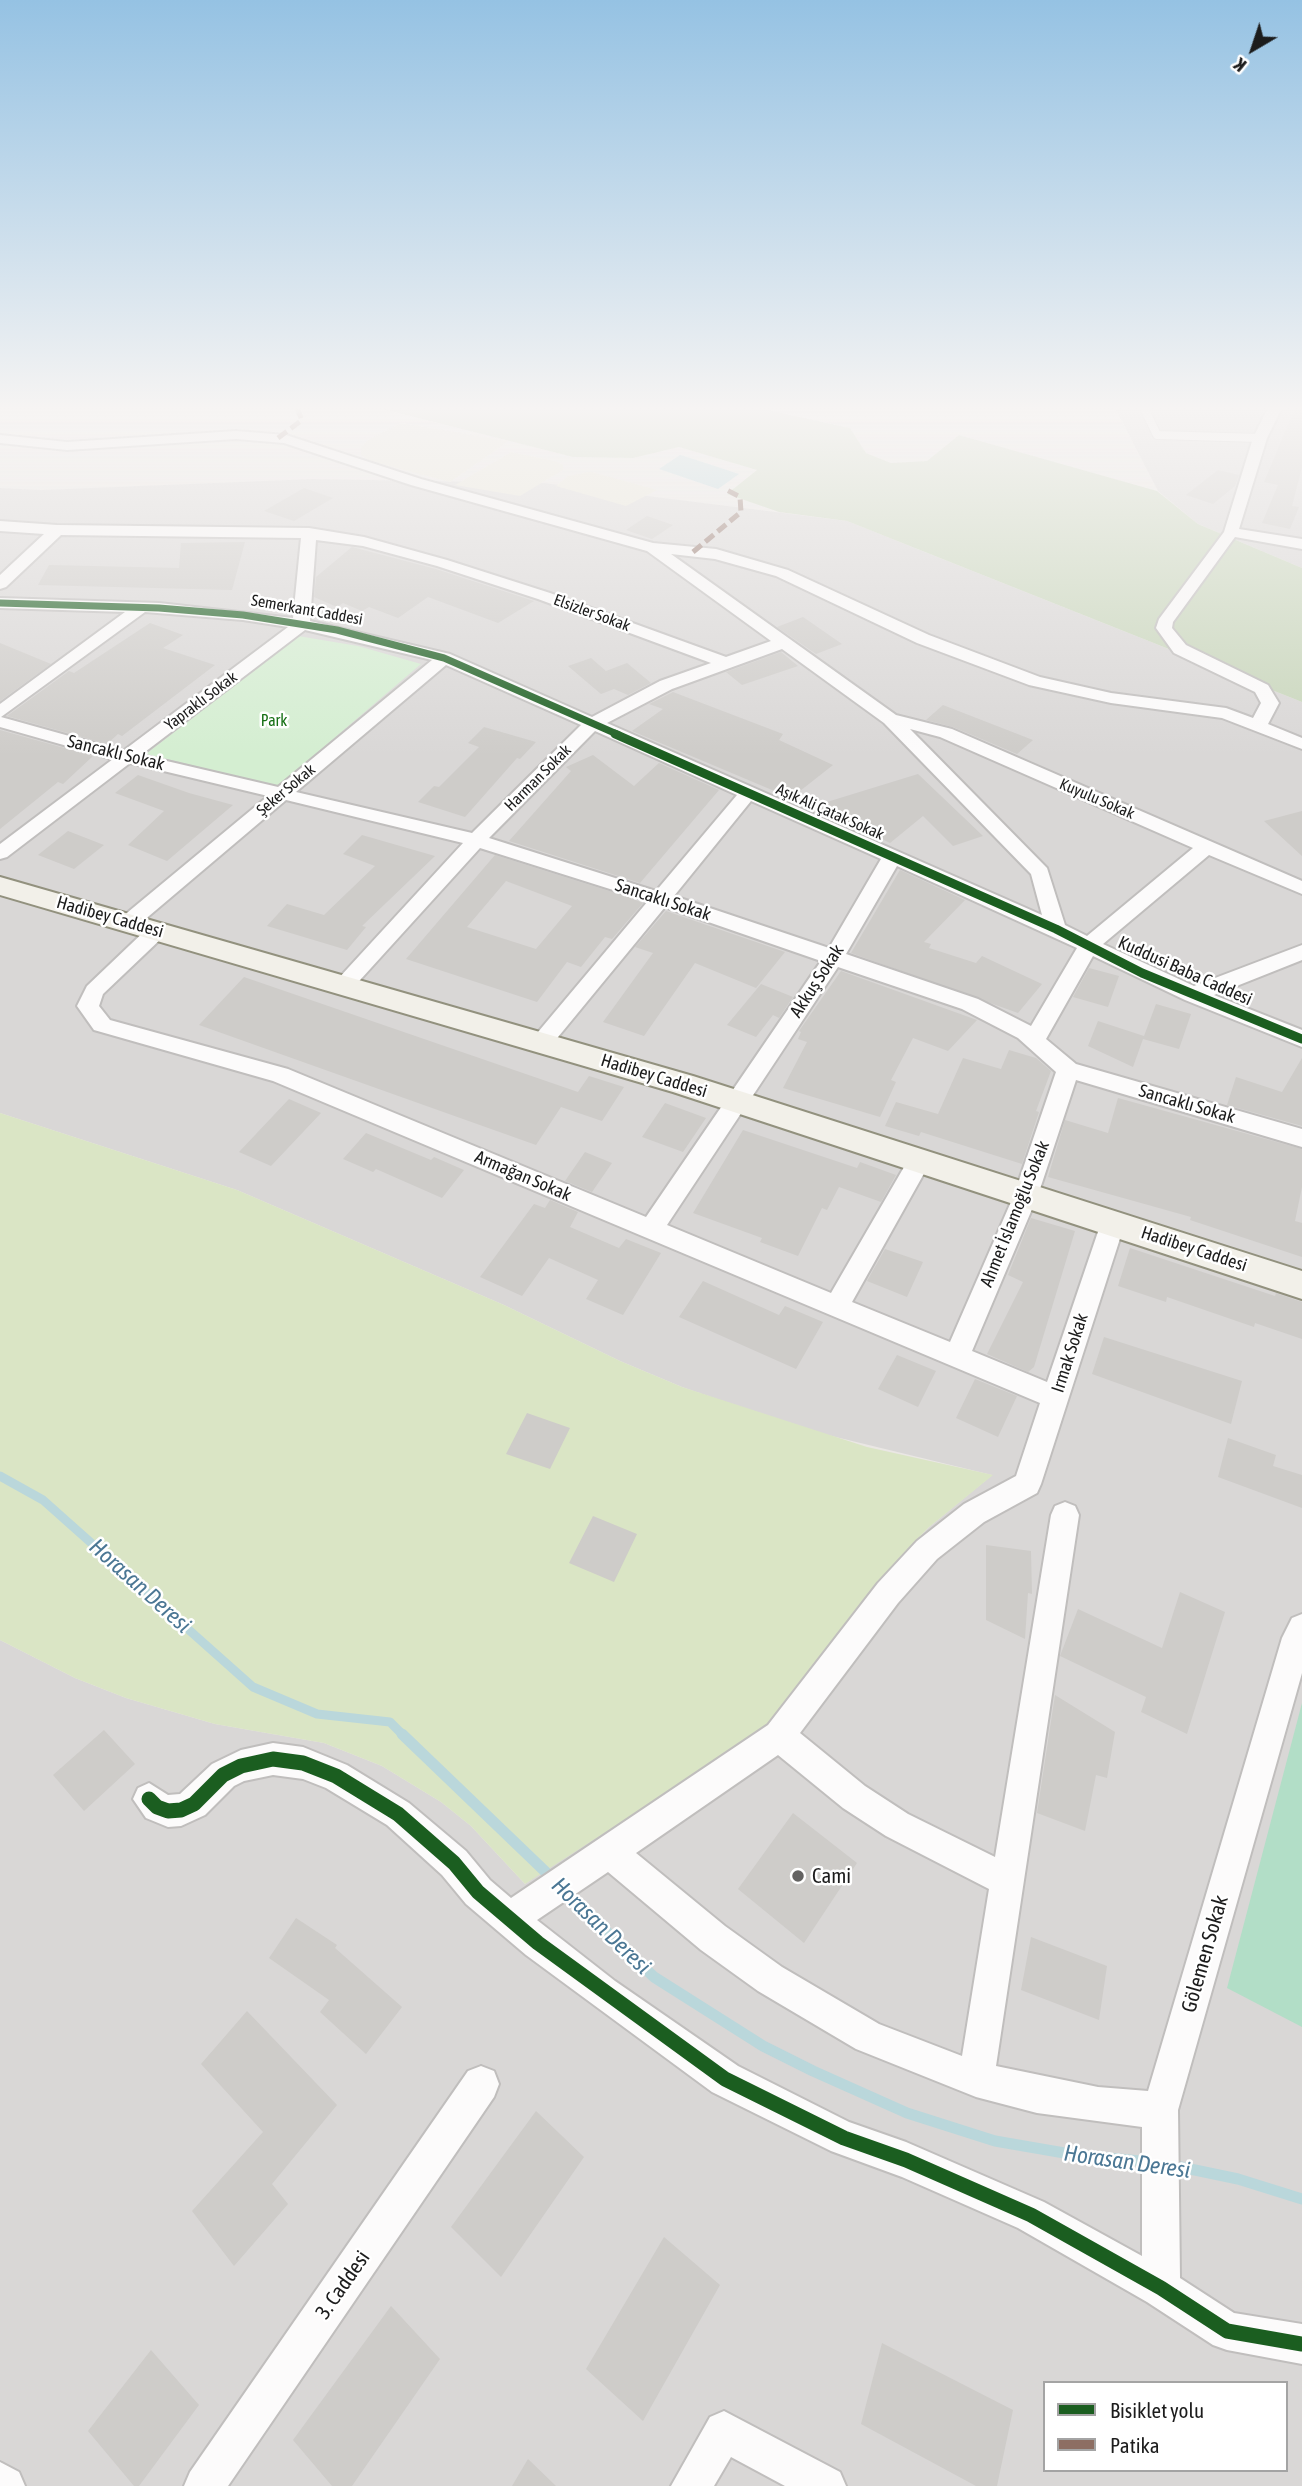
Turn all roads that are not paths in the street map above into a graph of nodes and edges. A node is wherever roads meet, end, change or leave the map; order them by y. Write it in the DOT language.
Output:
graph roads {
  1 [pos="566,524"];
  2 [pos="1233,524"];
  3 [pos="0,526"];
  4 [pos="57,530"];
  5 [pos="1231,532"];
  6 [pos="309,533"];
  7 [pos="1302,544"];
  8 [pos="652,548"];
  9 [pos="0,584"];
  10 [pos="0,603"];
  11 [pos="142,607"];
  12 [pos="301,625"];
  13 [pos="782,643"];
  14 [pos="444,658"];
  15 [pos="726,663"];
  16 [pos="0,712"];
  17 [pos="890,719"];
  18 [pos="0,722"];
  19 [pos="592,724"];
  20 [pos="1259,724"];
  21 [pos="1302,744"];
  22 [pos="126,757"];
  23 [pos="283,793"];
  24 [pos="748,793"];
  25 [pos="476,839"];
  26 [pos="1207,846"];
  27 [pos="0,853"];
  28 [pos="892,856"];
  29 [pos="0,886"];
  30 [pos="1302,888"];
  31 [pos="662,899"];
  32 [pos="129,922"];
  33 [pos="1056,929"];
  34 [pos="158,930"];
  35 [pos="1088,946"];
  36 [pos="1302,952"];
  37 [pos="834,957"];
  38 [pos="344,985"];
  39 [pos="1193,996"];
  40 [pos="1035,1039"];
  41 [pos="1302,1040"];
  42 [pos="541,1043"];
  43 [pos="1068,1070"];
  44 [pos="738,1102"];
  45 [pos="1302,1138"];
  46 [pos="919,1161"];
  47 [pos="1026,1195"];
  48 [pos="1113,1223"];
  49 [pos="652,1229"];
  50 [pos="1302,1285"];
  51 [pos="837,1306"];
  52 [pos="957,1356"];
  53 [pos="1055,1397"];
  54 [pos="1065,1515"];
  55 [pos="1302,1628"];
  56 [pos="779,1736"];
  57 [pos="149,1799"];
  58 [pos="610,1852"];
  59 [pos="1008,1881"];
  60 [pos="510,1919"];
  61 [pos="976,2079"];
  62 [pos="481,2084"];
  63 [pos="1160,2110"];
  64 [pos="1161,2288"];
  65 [pos="1302,2344"];
  66 [pos="0,2482"];
  67 [pos="5,2486"];
  68 [pos="204,2486"];
  69 [pos="691,2486"];
  70 [pos="826,2486"];
  1 -- 8 [label="street"];
  2 -- 5 [label="street"];
  3 -- 4 [label="street, Elsizler Sokak"];
  4 -- 6 [label="street, Elsizler Sokak"];
  4 -- 9 [label="street"];
  5 -- 7 [label="street"];
  5 -- 20 [label="street"];
  6 -- 12 [label="street"];
  6 -- 15 [label="street, Elsizler Sokak"];
  8 -- 13 [label="street"];
  8 -- 20 [label="street"];
  10 -- 11 [label="street, Semerkant Caddesi"];
  11 -- 12 [label="street, Semerkant Caddesi"];
  11 -- 16 [label="street"];
  12 -- 14 [label="street, Semerkant Caddesi"];
  12 -- 22 [label="street, Yapraklı Sokak"];
  13 -- 15 [label="street, Harman Sokak"];
  13 -- 17 [label="street"];
  14 -- 19 [label="street, Semerkant Caddesi"];
  14 -- 23 [label="street, Şeker Sokak"];
  15 -- 19 [label="street, Harman Sokak"];
  17 -- 26 [label="street, Kuyulu Sokak"];
  17 -- 33 [label="street"];
  18 -- 22 [label="street, Sancaklı Sokak"];
  19 -- 24 [label="street, Aşık Ali Çatak Sokak"];
  19 -- 25 [label="street, Harman Sokak"];
  20 -- 21 [label="street"];
  22 -- 23 [label="street, Sancaklı Sokak"];
  22 -- 27 [label="street, Yapraklı Sokak"];
  23 -- 25 [label="street, Sancaklı Sokak"];
  23 -- 32 [label="street, Şeker Sokak"];
  24 -- 28 [label="street, Aşık Ali Çatak Sokak"];
  24 -- 31 [label="street"];
  25 -- 31 [label="street, Sancaklı Sokak"];
  25 -- 38 [label="street, Harman Sokak"];
  26 -- 30 [label="street, Kuyulu Sokak"];
  26 -- 35 [label="street"];
  28 -- 33 [label="street, Aşık Ali Çatak Sokak"];
  28 -- 37 [label="street, Akkuş Sokak"];
  29 -- 32 [label="main road, Hadibey Caddesi"];
  31 -- 37 [label="street, Sancaklı Sokak"];
  31 -- 42 [label="street"];
  32 -- 34 [label="main road, Hadibey Caddesi"];
  33 -- 35 [label="street, Kuddusi Baba Caddesi"];
  34 -- 38 [label="main road, Hadibey Caddesi"];
  34 -- 49 [label="street, Armağan Sokak"];
  35 -- 39 [label="street, Kuddusi Baba Caddesi"];
  35 -- 40 [label="street"];
  36 -- 39 [label="street"];
  37 -- 40 [label="street, Sancaklı Sokak"];
  37 -- 44 [label="street, Akkuş Sokak"];
  38 -- 42 [label="main road, Hadibey Caddesi"];
  39 -- 41 [label="street, Kuddusi Baba Caddesi"];
  40 -- 43 [label="street, Sancaklı Sokak"];
  42 -- 44 [label="main road, Hadibey Caddesi"];
  43 -- 45 [label="street, Sancaklı Sokak"];
  43 -- 47 [label="street, Ahmet İslamoğlu Sokak"];
  44 -- 46 [label="main road, Hadibey Caddesi"];
  44 -- 49 [label="street, Akkuş Sokak"];
  46 -- 47 [label="main road, Hadibey Caddesi"];
  46 -- 51 [label="street"];
  47 -- 48 [label="main road, Hadibey Caddesi"];
  47 -- 52 [label="street, Ahmet İslamoğlu Sokak"];
  48 -- 50 [label="main road, Hadibey Caddesi"];
  48 -- 53 [label="street, Irmak Sokak"];
  49 -- 51 [label="street, Armağan Sokak"];
  51 -- 52 [label="street, Armağan Sokak"];
  52 -- 53 [label="street, Armağan Sokak"];
  53 -- 56 [label="street, Irmak Sokak"];
  54 -- 59 [label="street"];
  55 -- 63 [label="street, Gölemen Sokak"];
  56 -- 58 [label="street"];
  56 -- 59 [label="street"];
  57 -- 60 [label="street"];
  58 -- 60 [label="street"];
  58 -- 61 [label="street"];
  59 -- 61 [label="street"];
  60 -- 64 [label="street"];
  61 -- 63 [label="street"];
  62 -- 68 [label="street, 3. Caddesi"];
  63 -- 64 [label="street, Gölemen Sokak"];
  64 -- 65 [label="street"];
  66 -- 67 [label="street"];
  69 -- 70 [label="street"];
}
